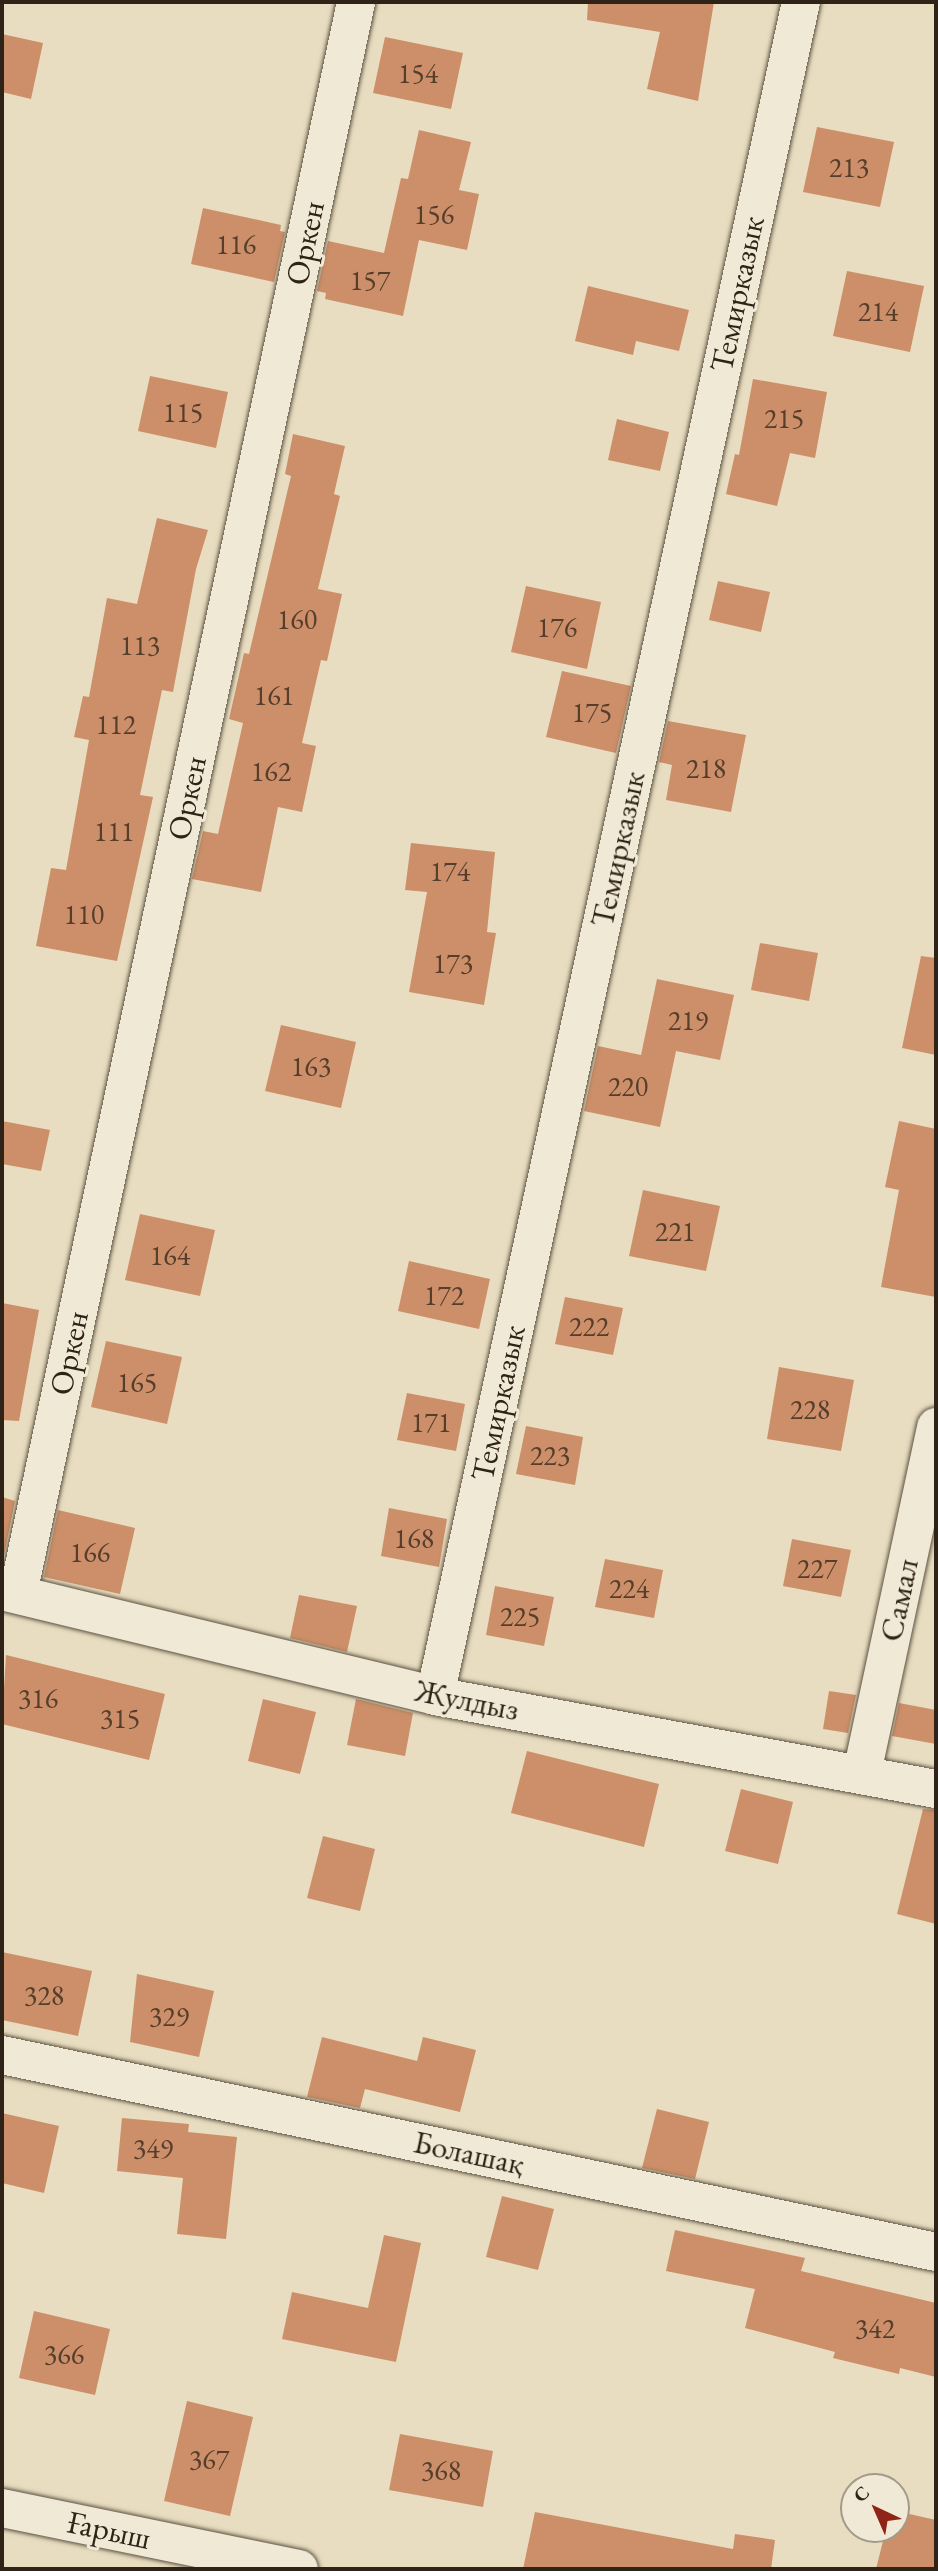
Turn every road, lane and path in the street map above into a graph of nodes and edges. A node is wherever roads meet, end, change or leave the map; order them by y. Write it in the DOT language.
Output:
graph roads {
  1 [pos="356,2"];
  2 [pos="801,2"];
  3 [pos="936,1427"];
  4 [pos="10,1592"];
  5 [pos="435,1696"];
  6 [pos="862,1773"];
  7 [pos="936,1789"];
  8 [pos="2,2055"];
  9 [pos="936,2252"];
  10 [pos="2,2508"];
  11 [pos="299,2569"];
  1 -- 4 [label="street, Оркен"];
  2 -- 5 [label="street, Темирказык"];
  3 -- 6 [label="street, Самал"];
  4 -- 5 [label="street, Жулдыз"];
  5 -- 6 [label="street, Жулдыз"];
  6 -- 7 [label="street, Жулдыз"];
  8 -- 9 [label="street, Болашақ"];
  10 -- 11 [label="street, Ғарыш"];
}
